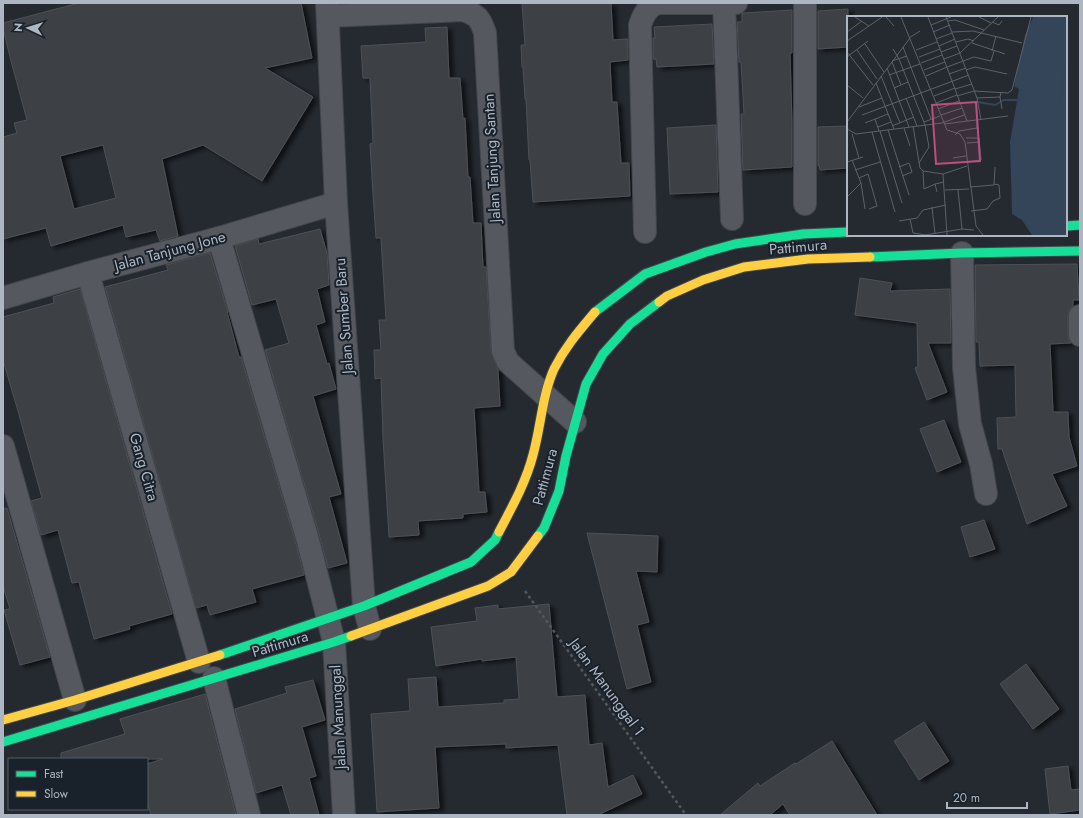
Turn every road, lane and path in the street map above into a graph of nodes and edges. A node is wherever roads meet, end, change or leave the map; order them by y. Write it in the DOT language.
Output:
graph roads {
  1 [pos="724,3"];
  2 [pos="736,3"];
  3 [pos="805,3"];
  4 [pos="328,10"];
  5 [pos="336,203"];
  6 [pos="805,204"];
  7 [pos="732,219"];
  8 [pos="1080,225"];
  9 [pos="1067,226"];
  10 [pos="645,232"];
  11 [pos="847,232"];
  12 [pos="219,238"];
  13 [pos="1031,241"];
  14 [pos="1080,251"];
  15 [pos="1031,252"];
  16 [pos="962,253"];
  17 [pos="88,273"];
  18 [pos="3,298"];
  19 [pos="1080,316"];
  20 [pos="1080,335"];
  21 [pos="545,396"];
  22 [pos="575,422"];
  23 [pos="3,446"];
  24 [pos="986,494"];
  25 [pos="511,572"];
  26 [pos="364,606"];
  27 [pos="328,619"];
  28 [pos="370,629"];
  29 [pos="334,642"];
  30 [pos="199,662"];
  31 [pos="214,678"];
  32 [pos="75,700"];
  33 [pos="3,720"];
  34 [pos="3,742"];
  35 [pos="249,815"];
  36 [pos="344,815"];
  37 [pos="686,815"];
  1 -- 2 [label="street"];
  1 -- 7 [label="street"];
  1 -- 10 [label="street"];
  3 -- 6 [label="street"];
  4 -- 5 [label="street, Jalan Sumber Baru"];
  4 -- 21 [label="street, Jalan Tanjung Santan"];
  5 -- 12 [label="street, Jalan Tanjung Jone"];
  5 -- 26 [label="street, Jalan Sumber Baru"];
  8 -- 9 [label="main road"];
  11 -- 21 [label="main road, Pattimura"];
  12 -- 17 [label="street, Jalan Tanjung Jone"];
  12 -- 27 [label="street, Jalan Manunggal"];
  13 -- 15 [label="main road"];
  14 -- 15 [label="main road, Pattimura"];
  15 -- 16 [label="main road, Pattimura"];
  16 -- 22 [label="main road, Pattimura"];
  16 -- 24 [label="street"];
  17 -- 18 [label="street, Jalan Tanjung Jone"];
  17 -- 30 [label="street, Gang Citra"];
  19 -- 20 [label="street"];
  21 -- 22 [label="street, Jalan Tanjung Santan"];
  21 -- 26 [label="main road, Pattimura"];
  22 -- 25 [label="main road, Pattimura"];
  23 -- 32 [label="street"];
  25 -- 28 [label="main road, Pattimura"];
  25 -- 37 [label="path, Jalan Manunggal 1"];
  26 -- 27 [label="main road, Pattimura"];
  26 -- 28 [label="street, Jalan Sumber Baru"];
  27 -- 29 [label="street, Jalan Manunggal"];
  27 -- 30 [label="main road, Pattimura"];
  28 -- 29 [label="main road, Pattimura"];
  29 -- 31 [label="main road, Pattimura"];
  29 -- 36 [label="street, Jalan Manunggal"];
  30 -- 32 [label="main road, Pattimura"];
  31 -- 34 [label="main road, Pattimura"];
  31 -- 35 [label="street"];
  32 -- 33 [label="main road, Pattimura"];
}
